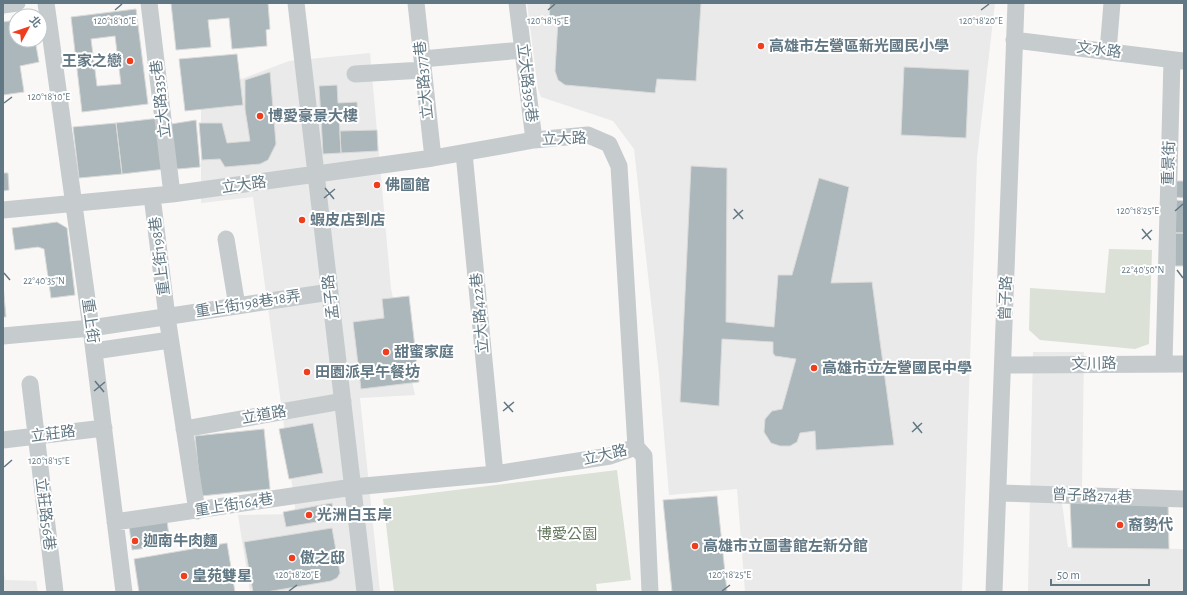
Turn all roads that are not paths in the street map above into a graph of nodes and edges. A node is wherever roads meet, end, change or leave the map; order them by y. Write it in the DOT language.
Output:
graph roads {
  1 [pos="17,3"];
  2 [pos="46,3"];
  3 [pos="149,3"];
  4 [pos="296,3"];
  5 [pos="416,3"];
  6 [pos="517,3"];
  7 [pos="1016,3"];
  8 [pos="1112,3"];
  9 [pos="3,5"];
  10 [pos="1014,40"];
  11 [pos="523,50"];
  12 [pos="1108,52"];
  13 [pos="1178,60"];
  14 [pos="423,64"];
  15 [pos="355,74"];
  16 [pos="534,140"];
  17 [pos="464,153"];
  18 [pos="433,158"];
  19 [pos="316,175"];
  20 [pos="172,194"];
  21 [pos="152,196"];
  22 [pos="73,203"];
  23 [pos="3,210"];
  24 [pos="226,239"];
  25 [pos="330,292"];
  26 [pos="237,306"];
  27 [pos="167,317"];
  28 [pos="91,328"];
  29 [pos="3,336"];
  30 [pos="170,340"];
  31 [pos="94,351"];
  32 [pos="1164,363"];
  33 [pos="1184,364"];
  34 [pos="1004,365"];
  35 [pos="30,384"];
  36 [pos="343,401"];
  37 [pos="104,428"];
  38 [pos="184,429"];
  39 [pos="36,436"];
  40 [pos="3,440"];
  41 [pos="636,447"];
  42 [pos="495,474"];
  43 [pos="353,487"];
  44 [pos="999,493"];
  45 [pos="1184,499"];
  46 [pos="197,511"];
  47 [pos="115,522"];
  48 [pos="55,592"];
  49 [pos="124,592"];
  50 [pos="363,592"];
  51 [pos="650,592"];
  52 [pos="994,592"];
  1 -- 9 [label="street"];
  2 -- 22 [label="street, 重上街"];
  3 -- 20 [label="street, 立大路335巷"];
  4 -- 19 [label="street, 孟子路"];
  5 -- 14 [label="street, 立大路377巷"];
  6 -- 11 [label="street, 立大路395巷"];
  7 -- 10 [label="street, 曾子路"];
  8 -- 12 [label="street"];
  10 -- 12 [label="street, 文水路"];
  10 -- 34 [label="street, 曾子路"];
  11 -- 14 [label="street"];
  11 -- 16 [label="street, 立大路395巷"];
  12 -- 13 [label="street, 文水路"];
  13 -- 32 [label="street, 重景街"];
  14 -- 15 [label="street"];
  14 -- 18 [label="street, 立大路377巷"];
  16 -- 17 [label="street, 立大路"];
  16 -- 41 [label="street, 立大路"];
  17 -- 18 [label="street, 立大路"];
  17 -- 42 [label="street, 立大路422巷"];
  18 -- 19 [label="street, 立大路"];
  19 -- 20 [label="street, 立大路"];
  19 -- 25 [label="street, 孟子路"];
  20 -- 21 [label="street, 立大路"];
  21 -- 22 [label="street, 立大路"];
  21 -- 27 [label="street, 重上街198巷"];
  22 -- 23 [label="street, 立大路"];
  22 -- 28 [label="street, 重上街"];
  24 -- 26 [label="street"];
  25 -- 26 [label="street, 重上街198巷18弄"];
  25 -- 36 [label="street, 孟子路"];
  26 -- 27 [label="street, 重上街198巷18弄"];
  27 -- 28 [label="street, 重上街198巷18弄"];
  27 -- 30 [label="street"];
  28 -- 29 [label="street, 重上街198巷18弄"];
  28 -- 31 [label="street, 重上街"];
  30 -- 31 [label="street"];
  30 -- 38 [label="street"];
  31 -- 37 [label="street, 重上街"];
  32 -- 33 [label="street, 文川路"];
  32 -- 34 [label="street, 文川路"];
  34 -- 44 [label="street, 曾子路"];
  35 -- 39 [label="street, 立莊路56巷"];
  36 -- 38 [label="street, 立道路"];
  36 -- 43 [label="street, 孟子路"];
  37 -- 39 [label="street, 立莊路"];
  37 -- 47 [label="street, 重上街"];
  38 -- 46 [label="street"];
  39 -- 40 [label="street, 立莊路"];
  39 -- 48 [label="street, 立莊路56巷"];
  41 -- 42 [label="street, 立大路"];
  41 -- 51 [label="street"];
  42 -- 43 [label="street, 立大路"];
  43 -- 46 [label="street, 重上街164巷"];
  43 -- 50 [label="street, 孟子路"];
  44 -- 45 [label="street, 曾子路274巷"];
  44 -- 52 [label="street, 曾子路"];
  46 -- 47 [label="street, 重上街164巷"];
  47 -- 49 [label="street, 重上街"];
}
